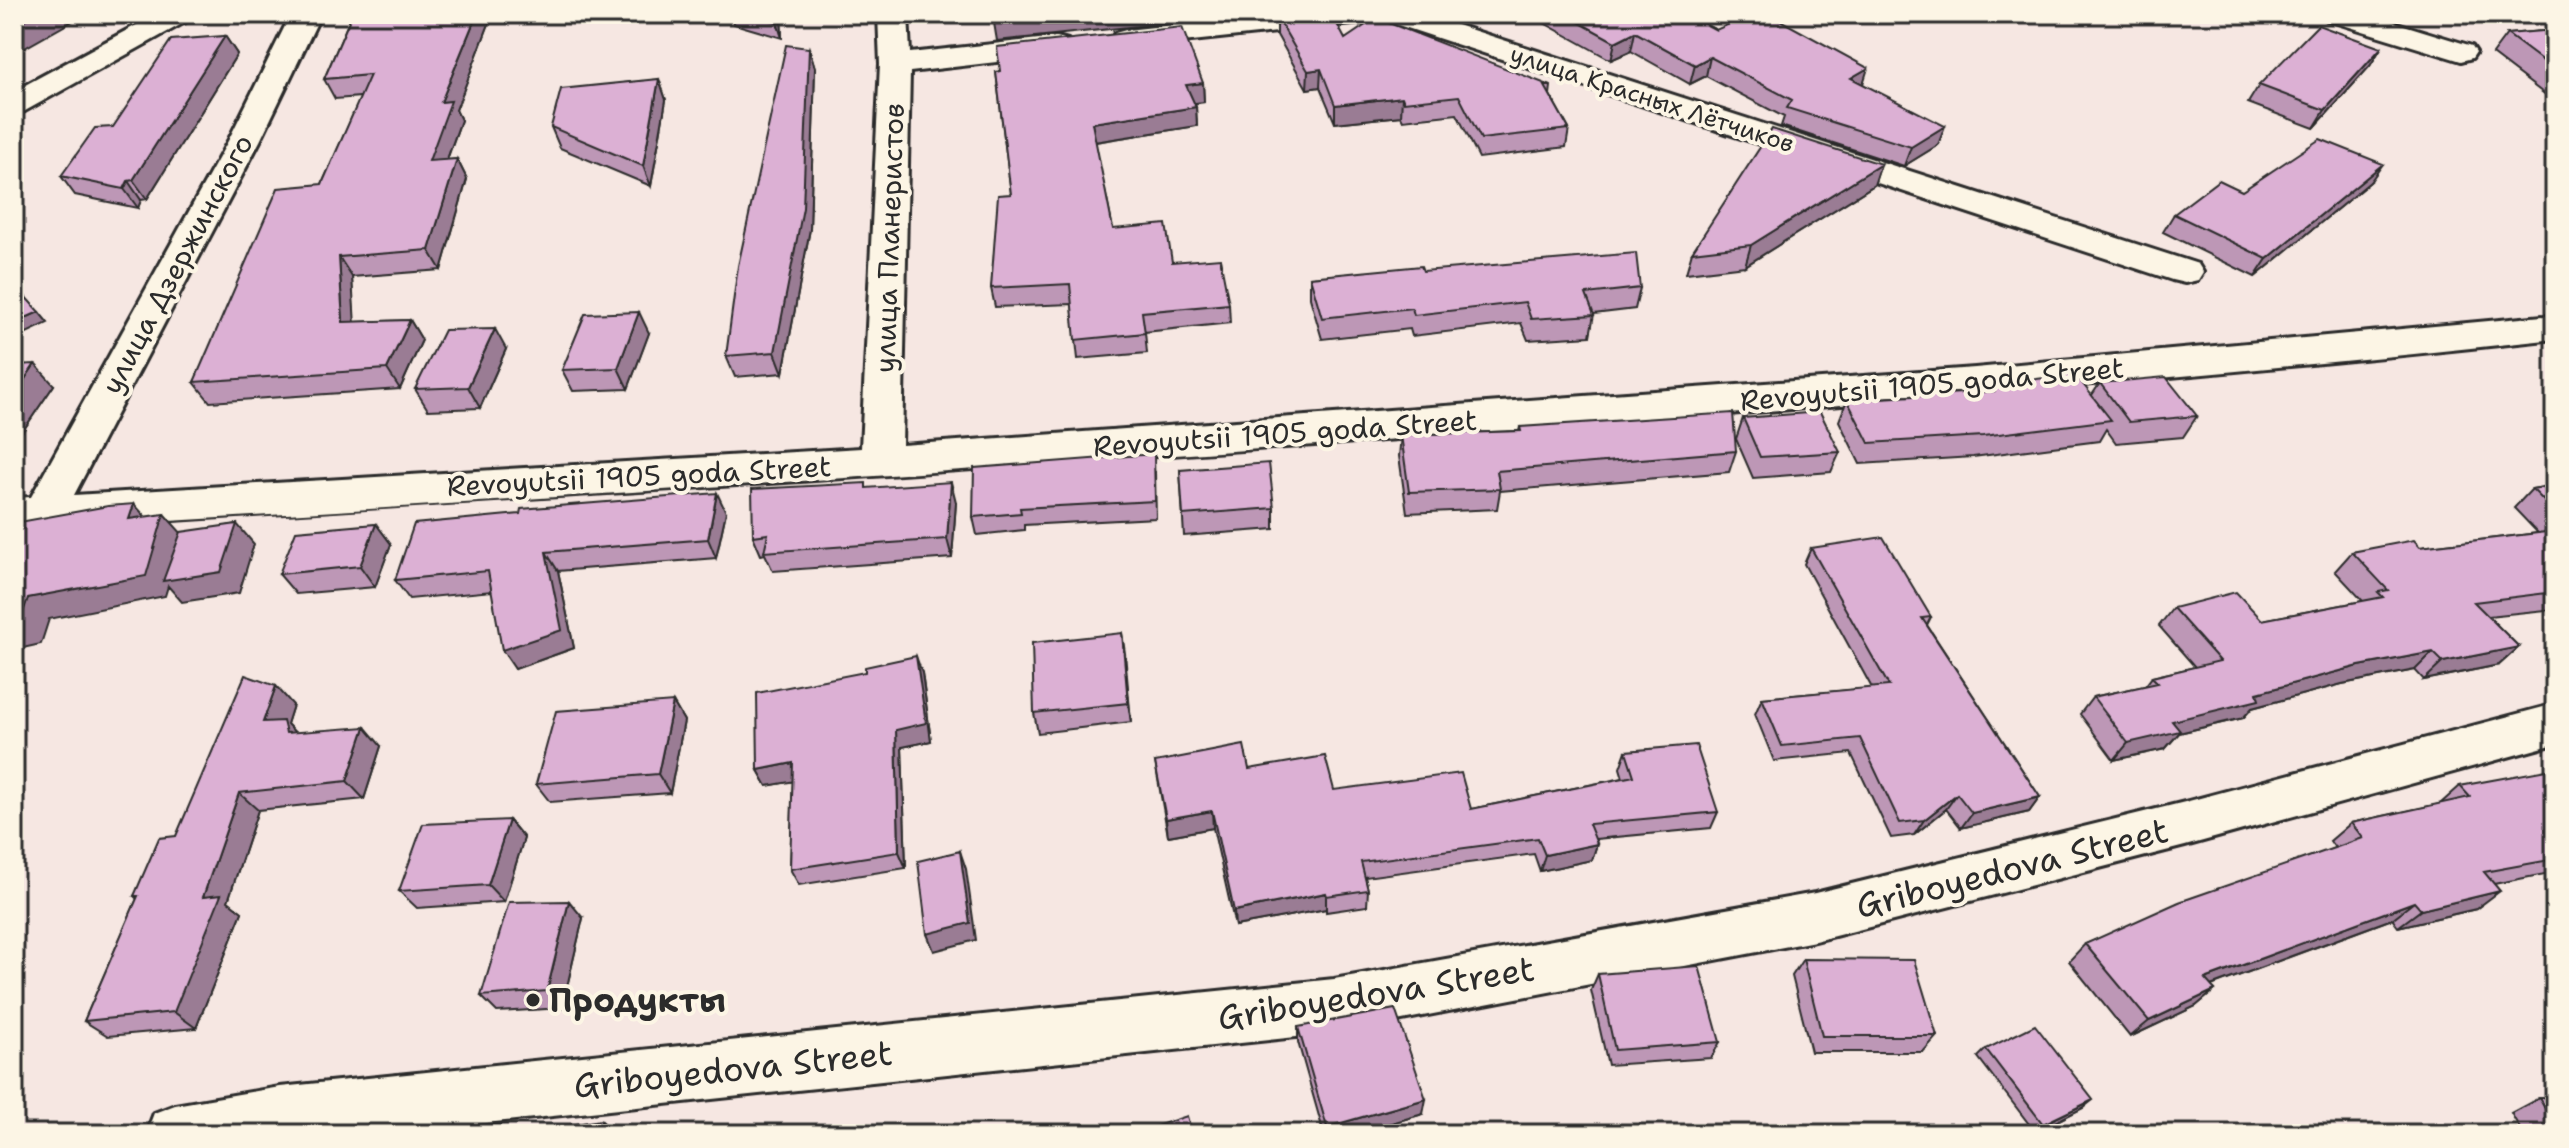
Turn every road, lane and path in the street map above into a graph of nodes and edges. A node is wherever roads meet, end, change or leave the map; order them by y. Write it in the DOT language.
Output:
graph roads {
  1 [pos="179,14"];
  2 [pos="306,14"];
  3 [pos="893,14"];
  4 [pos="1362,14"];
  5 [pos="1393,14"];
  6 [pos="2337,14"];
  7 [pos="2461,52"];
  8 [pos="895,64"];
  9 [pos="14,104"];
  10 [pos="2185,272"];
  11 [pos="2555,327"];
  12 [pos="881,462"];
  13 [pos="29,513"];
  14 [pos="2555,724"];
  15 [pos="175,1134"];
  1 -- 9 [label="street"];
  2 -- 13 [label="street, улица Дзержинского"];
  3 -- 8 [label="street, улица Планеристов"];
  4 -- 8 [label="street"];
  5 -- 10 [label="street, улица Красных Лётчиков"];
  6 -- 7 [label="street"];
  8 -- 12 [label="street, улица Планеристов"];
  11 -- 12 [label="street, Revoyutsii 1905 goda Street"];
  12 -- 13 [label="street, Revoyutsii 1905 goda Street"];
  14 -- 15 [label="street, Griboyedova Street"];
}
